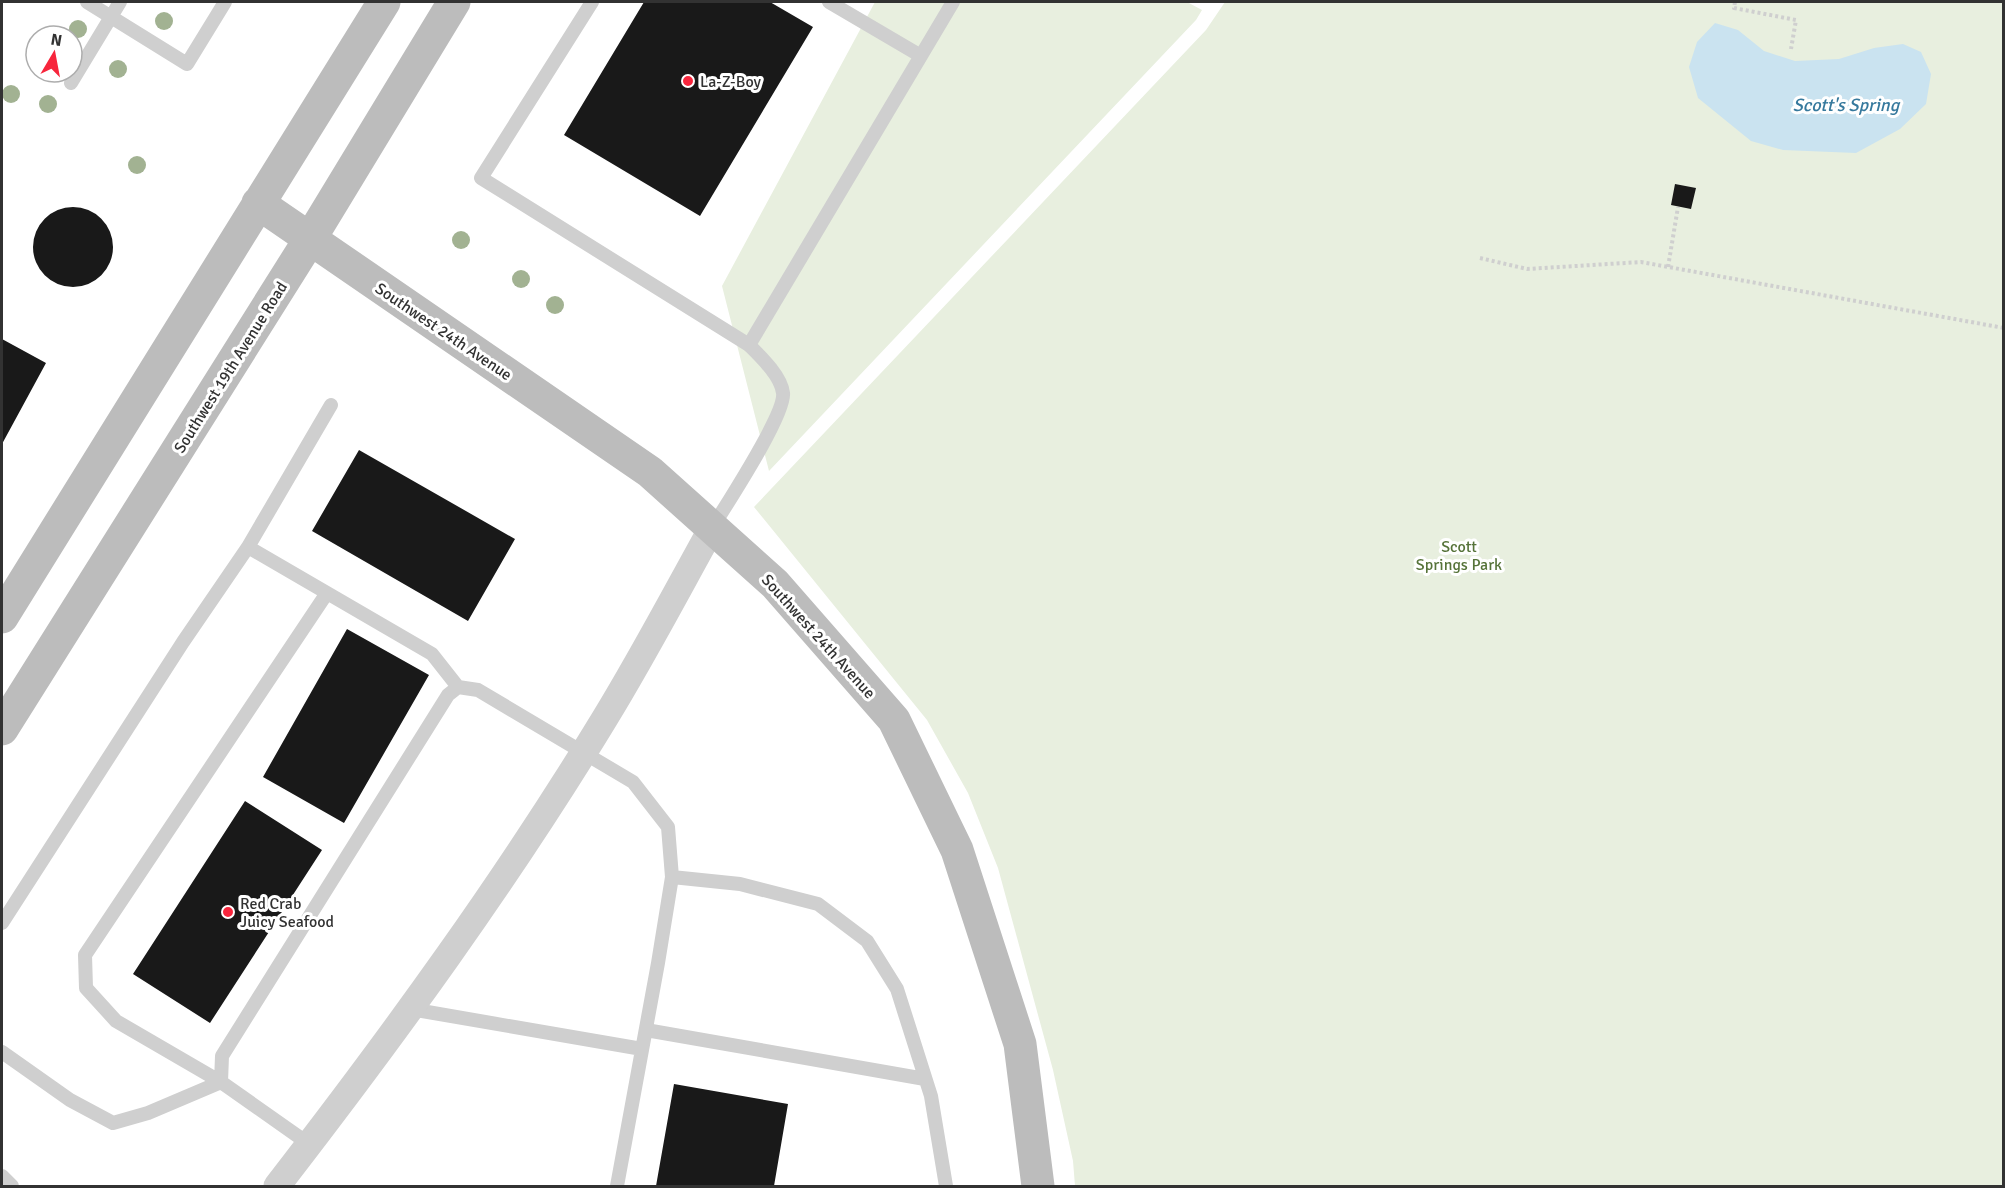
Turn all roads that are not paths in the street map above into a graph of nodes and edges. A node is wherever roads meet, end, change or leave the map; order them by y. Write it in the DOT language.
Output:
graph roads {
  1 [pos="87,2"];
  2 [pos="120,2"];
  3 [pos="225,2"];
  4 [pos="384,2"];
  5 [pos="454,2"];
  6 [pos="592,2"];
  7 [pos="829,2"];
  8 [pos="953,2"];
  9 [pos="111,16"];
  10 [pos="921,56"];
  11 [pos="84,61"];
  12 [pos="258,203"];
  13 [pos="310,239"];
  14 [pos="749,345"];
  15 [pos="332,405"];
  16 [pos="712,528"];
  17 [pos="248,547"];
  18 [pos="327,593"];
  19 [pos="2,617"];
  20 [pos="458,687"];
  21 [pos="2,729"];
  22 [pos="582,753"];
  23 [pos="672,877"];
  24 [pos="2,923"];
  25 [pos="410,1009"];
  26 [pos="646,1030"];
  27 [pos="642,1049"];
  28 [pos="2,1052"];
  29 [pos="926,1078"];
  30 [pos="221,1082"];
  31 [pos="309,1144"];
  32 [pos="2,1176"];
  33 [pos="12,1186"];
  34 [pos="277,1186"];
  35 [pos="617,1186"];
  36 [pos="946,1186"];
  37 [pos="1038,1186"];
  1 -- 9 [label="lane"];
  2 -- 9 [label="lane"];
  3 -- 9 [label="lane"];
  4 -- 12 [label="main road"];
  5 -- 13 [label="main road, Southwest 19th Avenue Road"];
  6 -- 14 [label="lane"];
  7 -- 10 [label="lane"];
  8 -- 10 [label="lane"];
  9 -- 11 [label="lane"];
  10 -- 14 [label="lane"];
  12 -- 13 [label="main road, Southwest 24th Avenue"];
  12 -- 19 [label="main road"];
  13 -- 16 [label="main road, Southwest 24th Avenue"];
  13 -- 21 [label="main road, Southwest 19th Avenue Road"];
  14 -- 16 [label="lane"];
  15 -- 17 [label="lane"];
  16 -- 22 [label="street"];
  16 -- 37 [label="main road, Southwest 24th Avenue"];
  17 -- 18 [label="lane"];
  17 -- 24 [label="lane"];
  18 -- 20 [label="lane"];
  18 -- 30 [label="lane"];
  20 -- 22 [label="lane"];
  20 -- 30 [label="lane"];
  22 -- 23 [label="lane"];
  22 -- 25 [label="street"];
  23 -- 26 [label="lane"];
  23 -- 29 [label="lane"];
  25 -- 27 [label="lane"];
  25 -- 31 [label="street"];
  26 -- 27 [label="lane"];
  26 -- 29 [label="lane"];
  27 -- 35 [label="lane"];
  28 -- 30 [label="lane"];
  29 -- 36 [label="lane"];
  30 -- 31 [label="lane"];
  31 -- 34 [label="street"];
  32 -- 33 [label="lane"];
}
